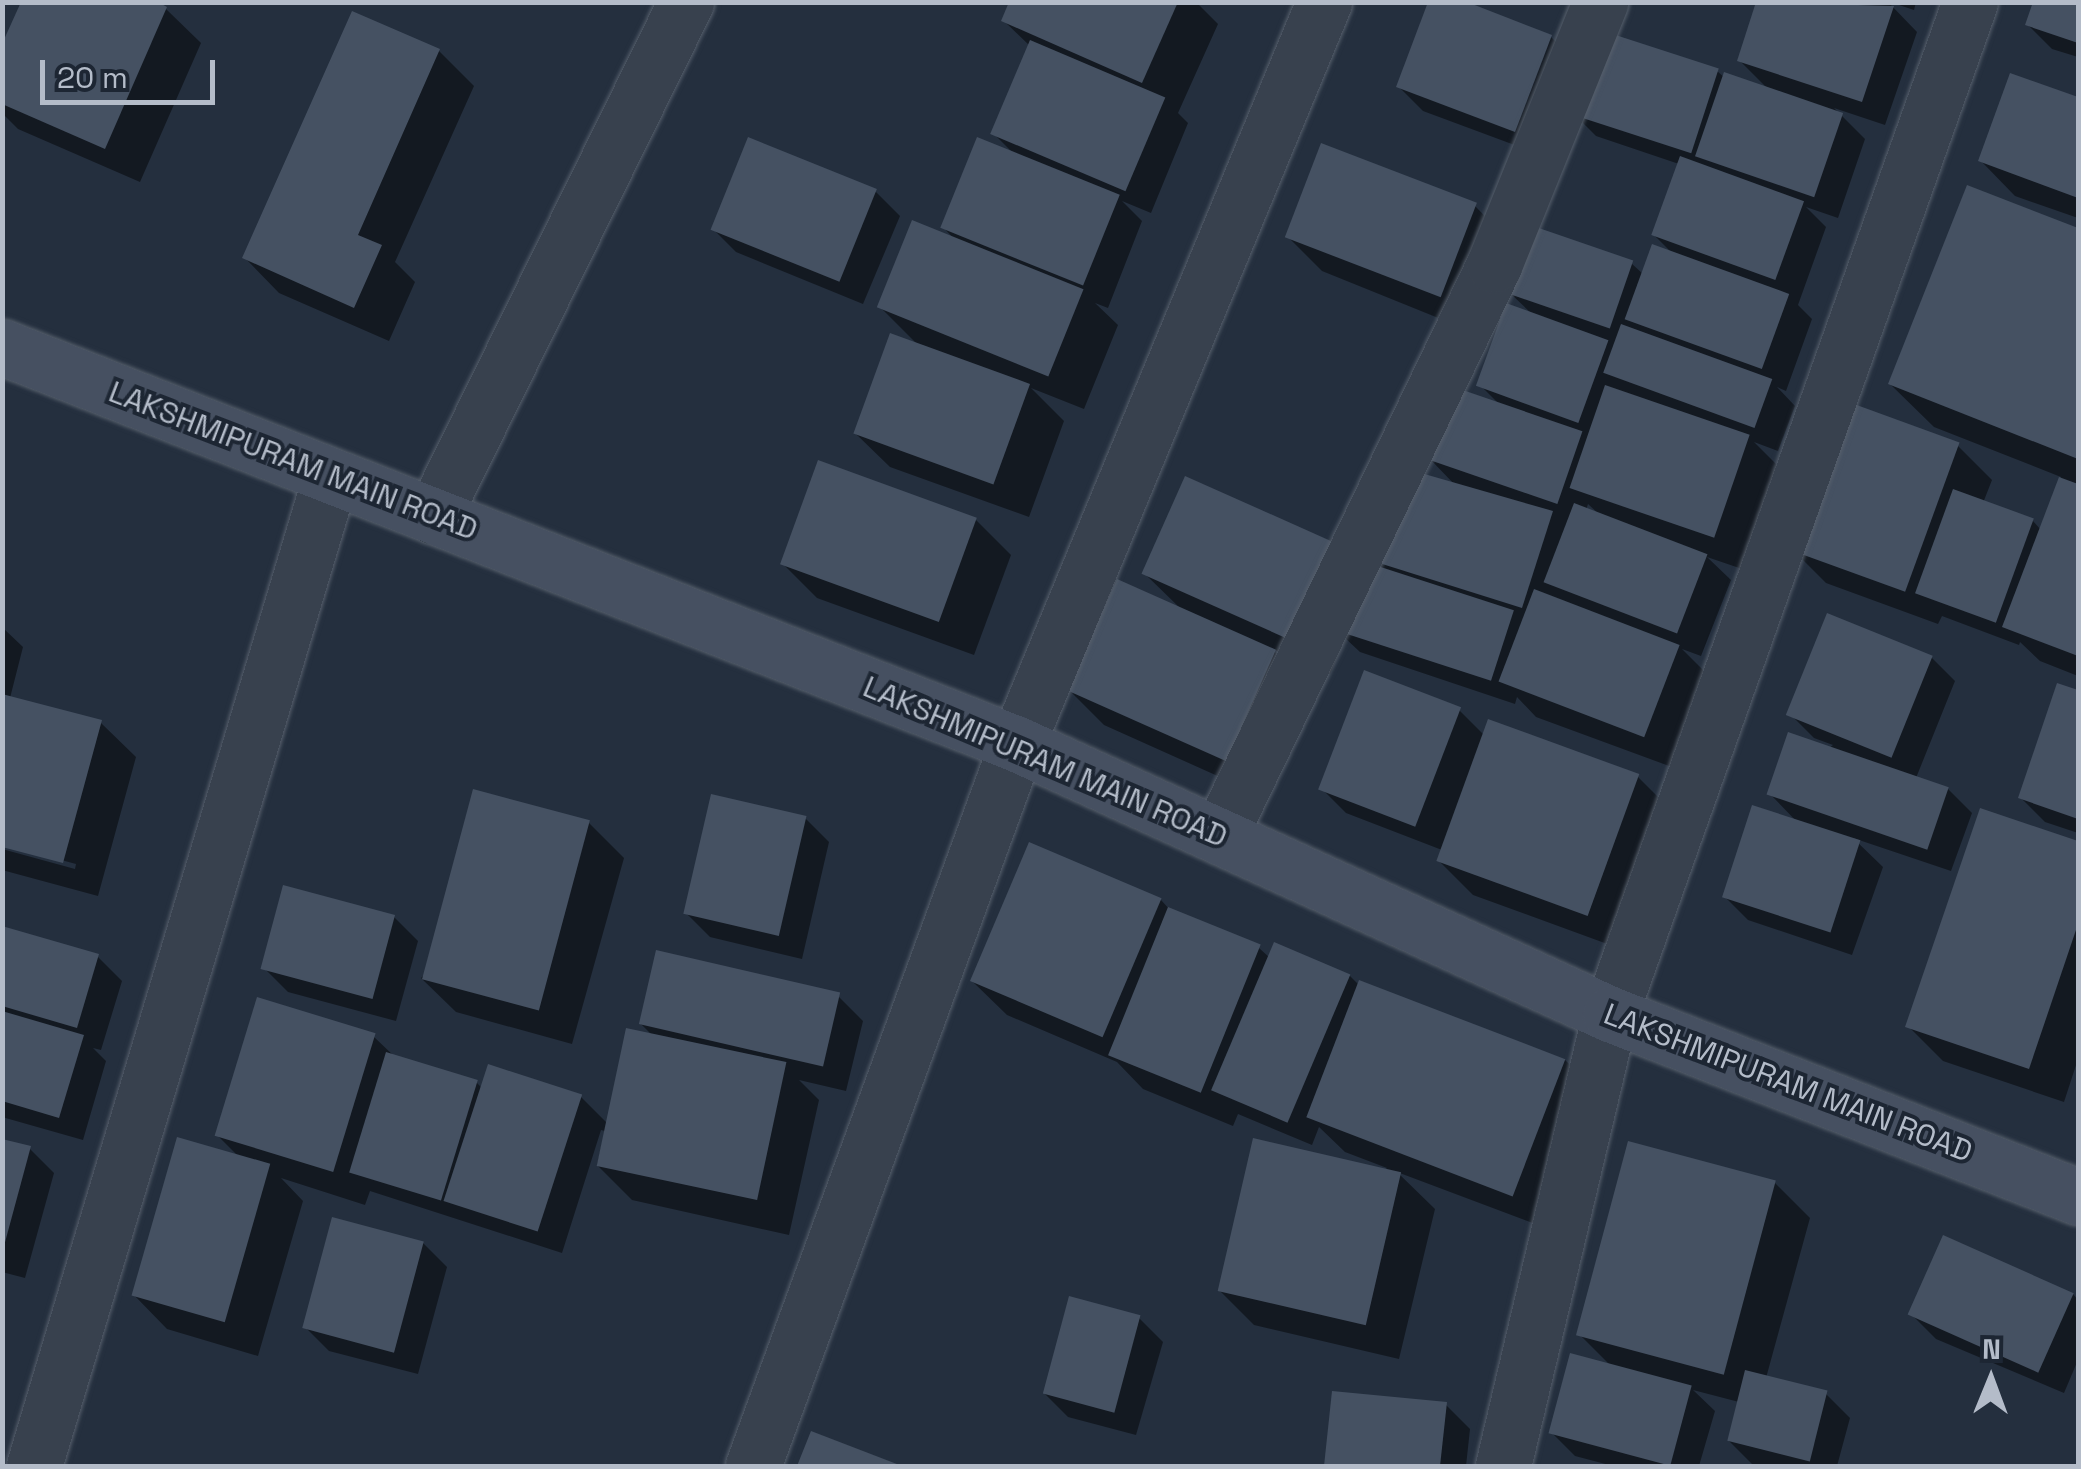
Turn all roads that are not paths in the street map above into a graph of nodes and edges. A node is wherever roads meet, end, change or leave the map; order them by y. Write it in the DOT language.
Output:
graph roads {
  1 [pos="686,2"];
  2 [pos="1324,2"];
  3 [pos="1600,2"];
  4 [pos="1970,2"];
  5 [pos="2,347"];
  6 [pos="330,478"];
  7 [pos="433,516"];
  8 [pos="1018,744"];
  9 [pos="1219,836"];
  10 [pos="1610,1014"];
  11 [pos="2078,1196"];
  12 [pos="34,1466"];
  13 [pos="753,1466"];
  14 [pos="1503,1466"];
  1 -- 7 [label="street"];
  2 -- 8 [label="street"];
  3 -- 9 [label="street"];
  4 -- 10 [label="street"];
  5 -- 6 [label="street, LAKSHMIPURAM MAIN ROAD"];
  6 -- 7 [label="street, LAKSHMIPURAM MAIN ROAD"];
  6 -- 12 [label="street"];
  7 -- 8 [label="street, LAKSHMIPURAM MAIN ROAD"];
  8 -- 9 [label="street, LAKSHMIPURAM MAIN ROAD"];
  8 -- 13 [label="street"];
  9 -- 10 [label="street, LAKSHMIPURAM MAIN ROAD"];
  10 -- 11 [label="street, LAKSHMIPURAM MAIN ROAD"];
  10 -- 14 [label="street"];
}
